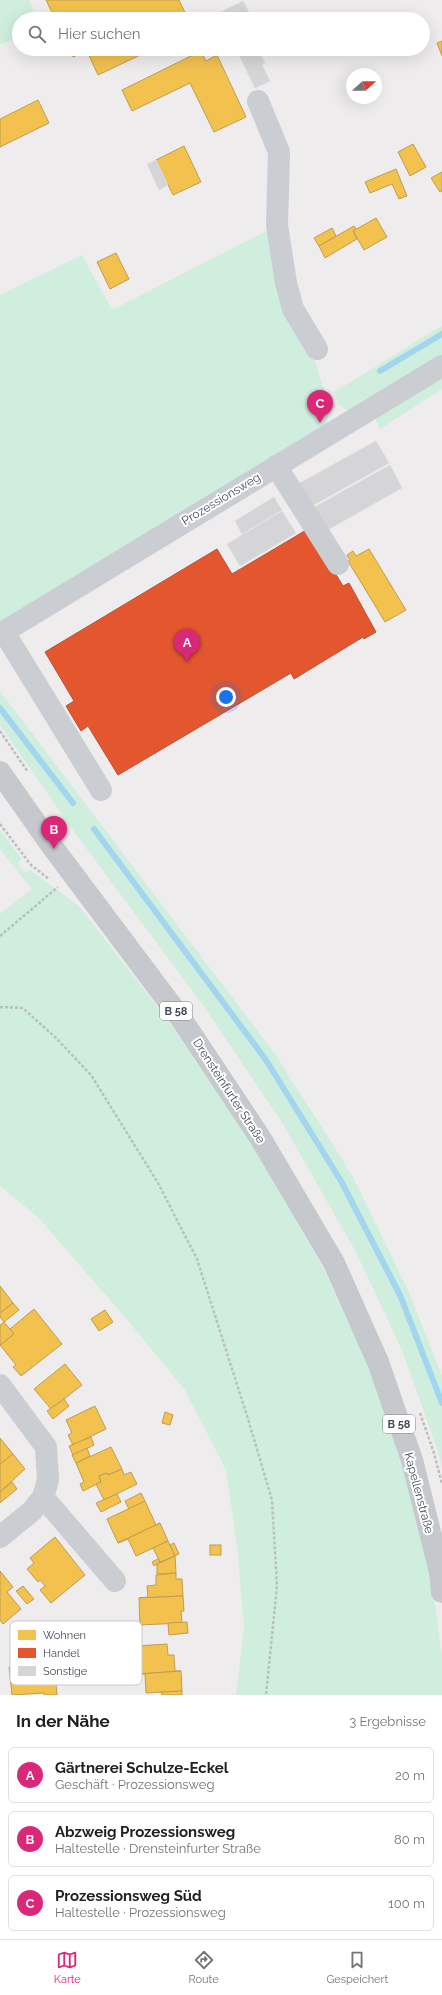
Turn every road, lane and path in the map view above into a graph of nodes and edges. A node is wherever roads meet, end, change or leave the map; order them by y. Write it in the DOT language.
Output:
graph roads {
  1 [pos="258,101"];
  2 [pos="317,349"];
  3 [pos="442,366"];
  4 [pos="276,466"];
  5 [pos="338,564"];
  6 [pos="2,633"];
  7 [pos="0,772"];
  8 [pos="101,790"];
  9 [pos="0,824"];
  10 [pos="0,936"];
  11 [pos="0,1007"];
  12 [pos="334,1263"];
  13 [pos="0,1385"];
  14 [pos="43,1497"];
  15 [pos="0,1537"];
  16 [pos="115,1581"];
  17 [pos="442,1592"];
  18 [pos="266,1695"];
  1 -- 2 [label="street"];
  3 -- 4 [label="street, Prozessionsweg"];
  4 -- 5 [label="street"];
  4 -- 6 [label="street, Prozessionsweg"];
  6 -- 8 [label="street"];
  7 -- 12 [label="main road, Drensteinfurter Straße / B 58"];
  9 -- 10 [label="path"];
  11 -- 18 [label="path"];
  12 -- 17 [label="main road, Kapellenstraße / B 58"];
  13 -- 14 [label="street"];
  14 -- 15 [label="street"];
  14 -- 16 [label="street"];
}
